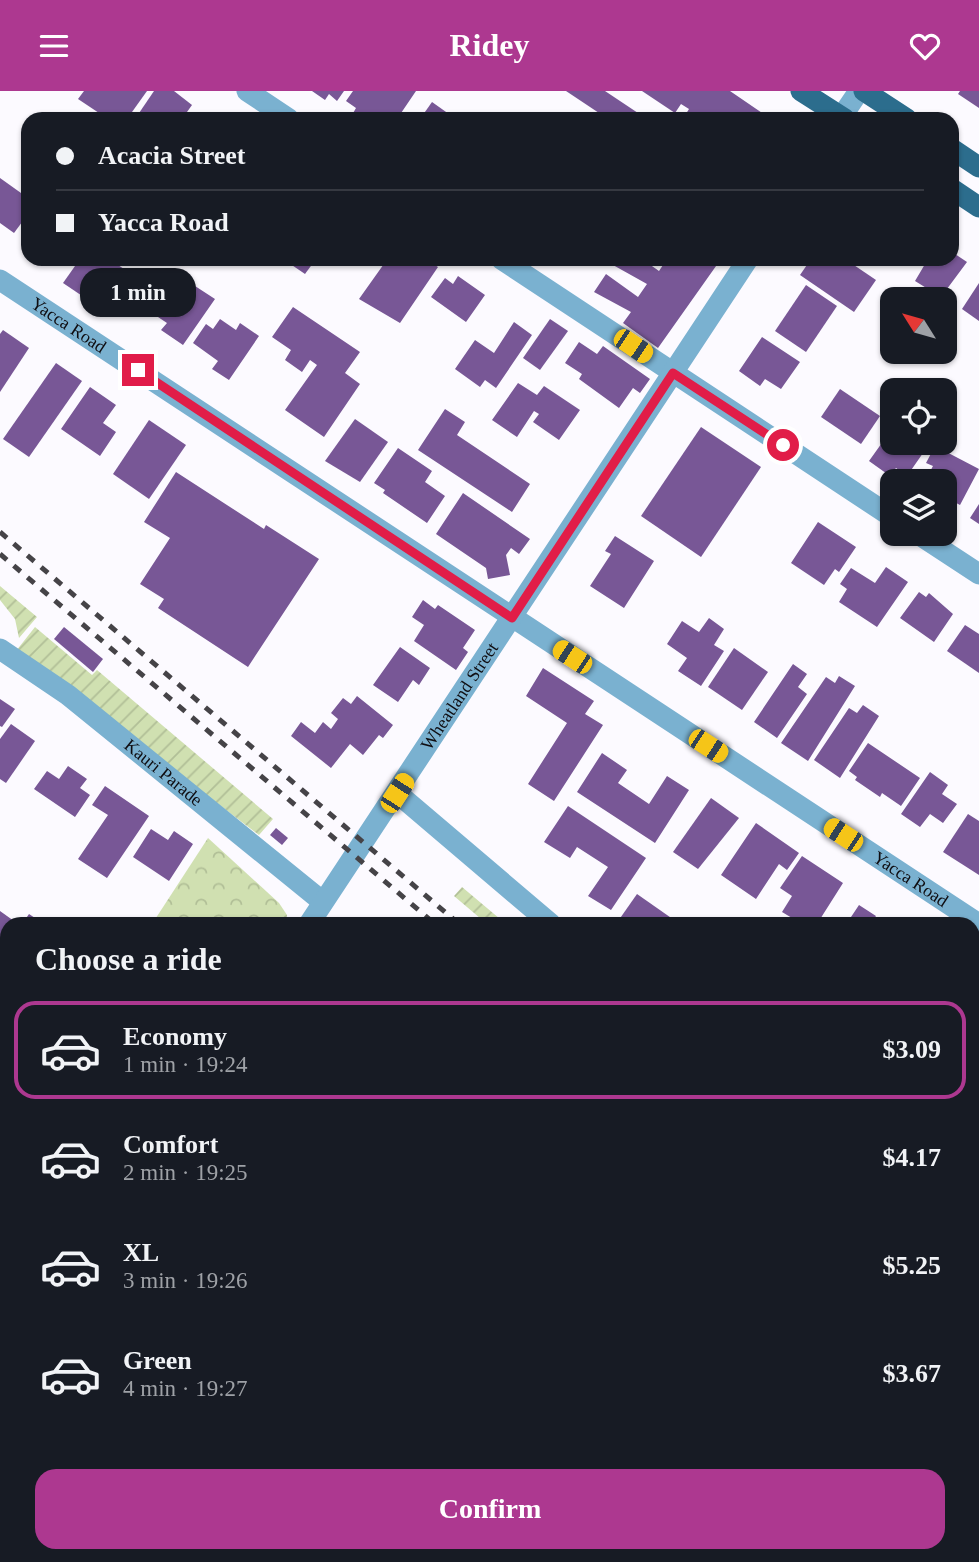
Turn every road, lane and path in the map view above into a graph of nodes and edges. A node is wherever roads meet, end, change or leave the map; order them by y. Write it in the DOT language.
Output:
graph roads {
  1 [pos="247,91"];
  2 [pos="801,91"];
  3 [pos="862,91"];
  4 [pos="278,112"];
  5 [pos="833,112"];
  6 [pos="846,112"];
  7 [pos="896,112"];
  8 [pos="959,154"];
  9 [pos="979,167"];
  10 [pos="959,194"];
  11 [pos="979,207"];
  12 [pos="511,266"];
  13 [pos="743,266"];
  14 [pos="0,280"];
  15 [pos="673,373"];
  16 [pos="880,509"];
  17 [pos="936,546"];
  18 [pos="979,574"];
  19 [pos="512,618"];
  20 [pos="0,649"];
  21 [pos="397,793"];
  22 [pos="323,902"];
  23 [pos="313,917"];
  24 [pos="543,917"];
  25 [pos="968,917"];
  1 -- 4 [label="street"];
  2 -- 5 [label="main road"];
  3 -- 6 [label="street"];
  3 -- 7 [label="main road"];
  8 -- 9 [label="main road"];
  10 -- 11 [label="main road"];
  12 -- 15 [label="street"];
  13 -- 15 [label="street, Wheatland Street"];
  14 -- 19 [label="street, Yacca Road"];
  15 -- 16 [label="street"];
  15 -- 19 [label="street, Wheatland Street"];
  17 -- 18 [label="street"];
  19 -- 21 [label="street, Wheatland Street"];
  19 -- 25 [label="street, Yacca Road"];
  20 -- 22 [label="street, Kauri Parade"];
  21 -- 22 [label="street, Wheatland Street"];
  21 -- 24 [label="street"];
  22 -- 23 [label="street, Wheatland Street"];
}
